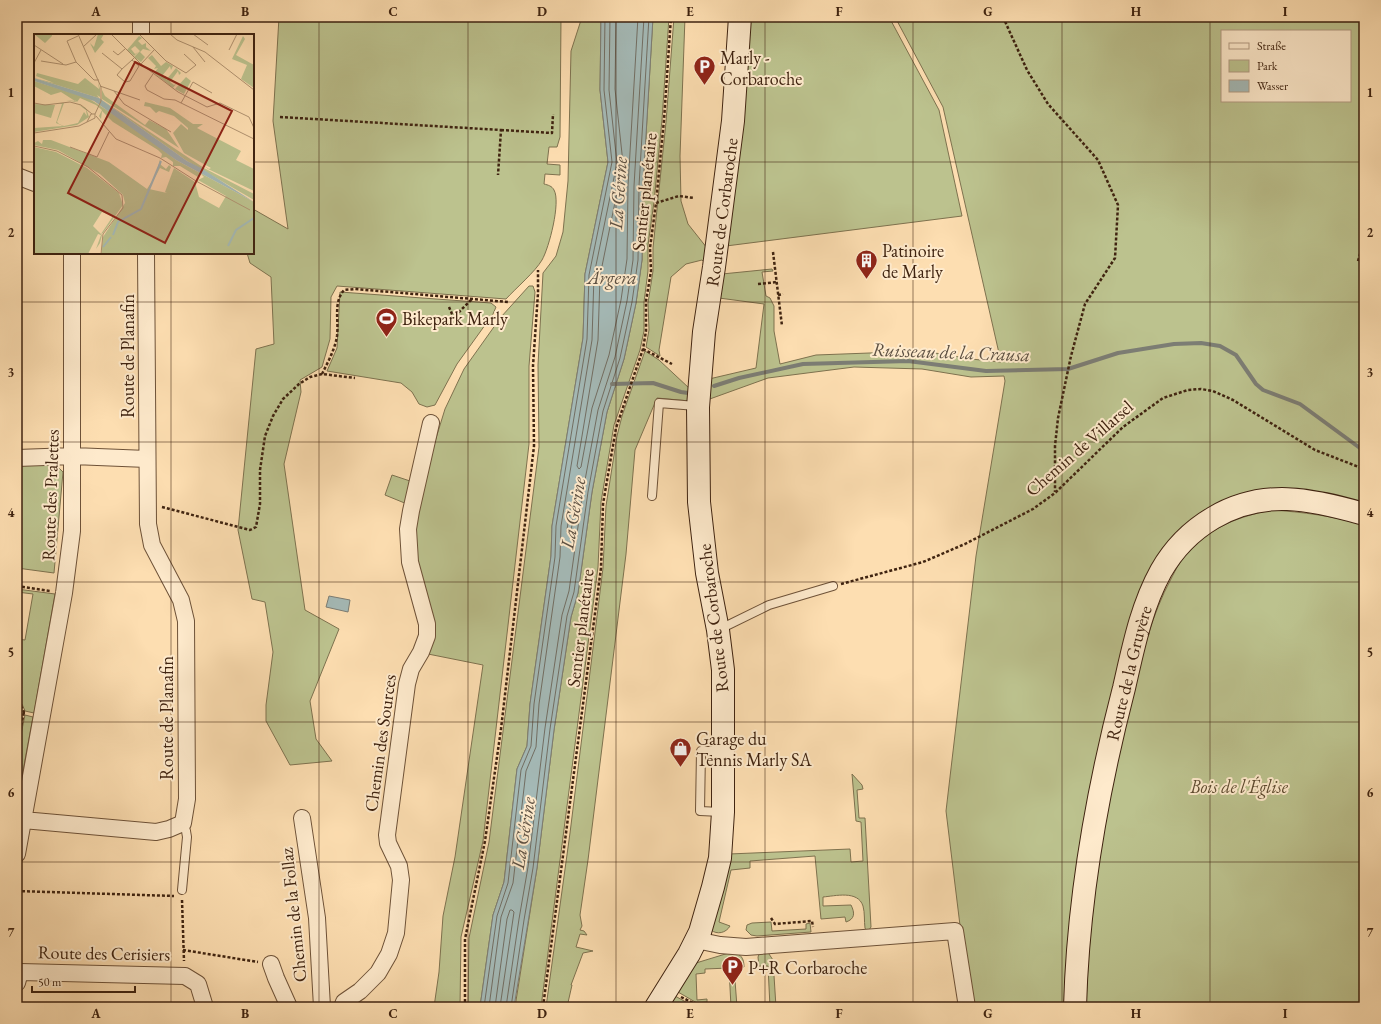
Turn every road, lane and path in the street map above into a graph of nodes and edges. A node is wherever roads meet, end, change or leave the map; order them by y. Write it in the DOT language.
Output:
graph roads {
  1 [pos="141,17"];
  2 [pos="671,17"];
  3 [pos="740,17"];
  4 [pos="1003,17"];
  5 [pos="142,34"];
  6 [pos="553,114"];
  7 [pos="280,117"];
  8 [pos="501,130"];
  9 [pos="498,175"];
  10 [pos="17,176"];
  11 [pos="34,183"];
  12 [pos="694,198"];
  13 [pos="656,202"];
  14 [pos="1364,241"];
  15 [pos="773,252"];
  16 [pos="72,254"];
  17 [pos="146,254"];
  18 [pos="1358,261"];
  19 [pos="538,270"];
  20 [pos="777,282"];
  21 [pos="758,284"];
  22 [pos="783,294"];
  23 [pos="778,295"];
  24 [pos="473,299"];
  25 [pos="508,302"];
  26 [pos="449,307"];
  27 [pos="782,326"];
  28 [pos="643,349"];
  29 [pos="672,364"];
  30 [pos="322,374"];
  31 [pos="355,378"];
  32 [pos="698,407"];
  33 [pos="431,423"];
  34 [pos="73,456"];
  35 [pos="17,458"];
  36 [pos="147,459"];
  37 [pos="1364,469"];
  38 [pos="1055,493"];
  39 [pos="652,496"];
  40 [pos="148,504"];
  41 [pos="1364,514"];
  42 [pos="17,586"];
  43 [pos="833,586"];
  44 [pos="64,593"];
  45 [pos="718,630"];
  46 [pos="24,712"];
  47 [pos="17,745"];
  48 [pos="302,818"];
  49 [pos="23,820"];
  50 [pos="183,823"];
  51 [pos="17,854"];
  52 [pos="182,890"];
  53 [pos="17,891"];
  54 [pos="771,918"];
  55 [pos="696,940"];
  56 [pos="814,942"];
  57 [pos="183,950"];
  58 [pos="271,964"];
  59 [pos="185,976"];
  60 [pos="17,983"];
  61 [pos="662,998"];
  62 [pos="715,1004"];
  63 [pos="205,1007"];
  64 [pos="289,1007"];
  65 [pos="322,1007"];
  66 [pos="342,1007"];
  67 [pos="465,1007"];
  68 [pos="544,1007"];
  69 [pos="967,1007"];
  70 [pos="1075,1007"];
  1 -- 5 [label="street"];
  2 -- 13 [label="path, Sentier planétaire"];
  3 -- 32 [label="street, Route de Corbaroche"];
  4 -- 38 [label="path"];
  6 -- 8 [label="path"];
  7 -- 8 [label="path"];
  8 -- 9 [label="path"];
  10 -- 11 [label="street"];
  12 -- 13 [label="path"];
  13 -- 28 [label="path, Sentier planétaire"];
  14 -- 18 [label="path"];
  15 -- 20 [label="path"];
  16 -- 34 [label="street, Route des Pralettes"];
  17 -- 36 [label="street, Route de Planafin"];
  19 -- 67 [label="path"];
  20 -- 21 [label="path"];
  20 -- 23 [label="path"];
  22 -- 23 [label="path"];
  23 -- 27 [label="path"];
  24 -- 25 [label="path"];
  24 -- 26 [label="path"];
  24 -- 30 [label="path"];
  28 -- 29 [label="path"];
  28 -- 68 [label="path, Sentier planétaire"];
  30 -- 31 [label="path"];
  30 -- 40 [label="path"];
  32 -- 39 [label="lane"];
  32 -- 45 [label="street, Route de Corbaroche"];
  33 -- 66 [label="street, Chemin des Sources"];
  34 -- 35 [label="street"];
  34 -- 36 [label="street"];
  34 -- 44 [label="street, Route des Pralettes"];
  36 -- 40 [label="street, Route de Planafin"];
  37 -- 38 [label="path, Chemin de Villarsel"];
  38 -- 43 [label="path, Chemin de Villarsel"];
  40 -- 50 [label="street, Route de Planafin"];
  41 -- 70 [label="street, Route de la Gruyère"];
  42 -- 44 [label="path"];
  43 -- 45 [label="lane"];
  44 -- 49 [label="street, Route des Pralettes"];
  45 -- 55 [label="street, Route de Corbaroche"];
  46 -- 47 [label="path"];
  48 -- 65 [label="street, Chemin de la Follaz"];
  49 -- 50 [label="street"];
  49 -- 51 [label="street, Route des Pralettes"];
  50 -- 52 [label="lane"];
  53 -- 57 [label="path"];
  54 -- 56 [label="path"];
  55 -- 56 [label="street"];
  55 -- 61 [label="street, Route de Corbaroche"];
  56 -- 69 [label="street"];
  57 -- 58 [label="path"];
  57 -- 59 [label="path"];
  58 -- 64 [label="street, Chemin de la Follaz"];
  59 -- 60 [label="street, Route des Cerisiers"];
  59 -- 63 [label="street, Route des Cerisiers"];
  61 -- 62 [label="path"];
}
